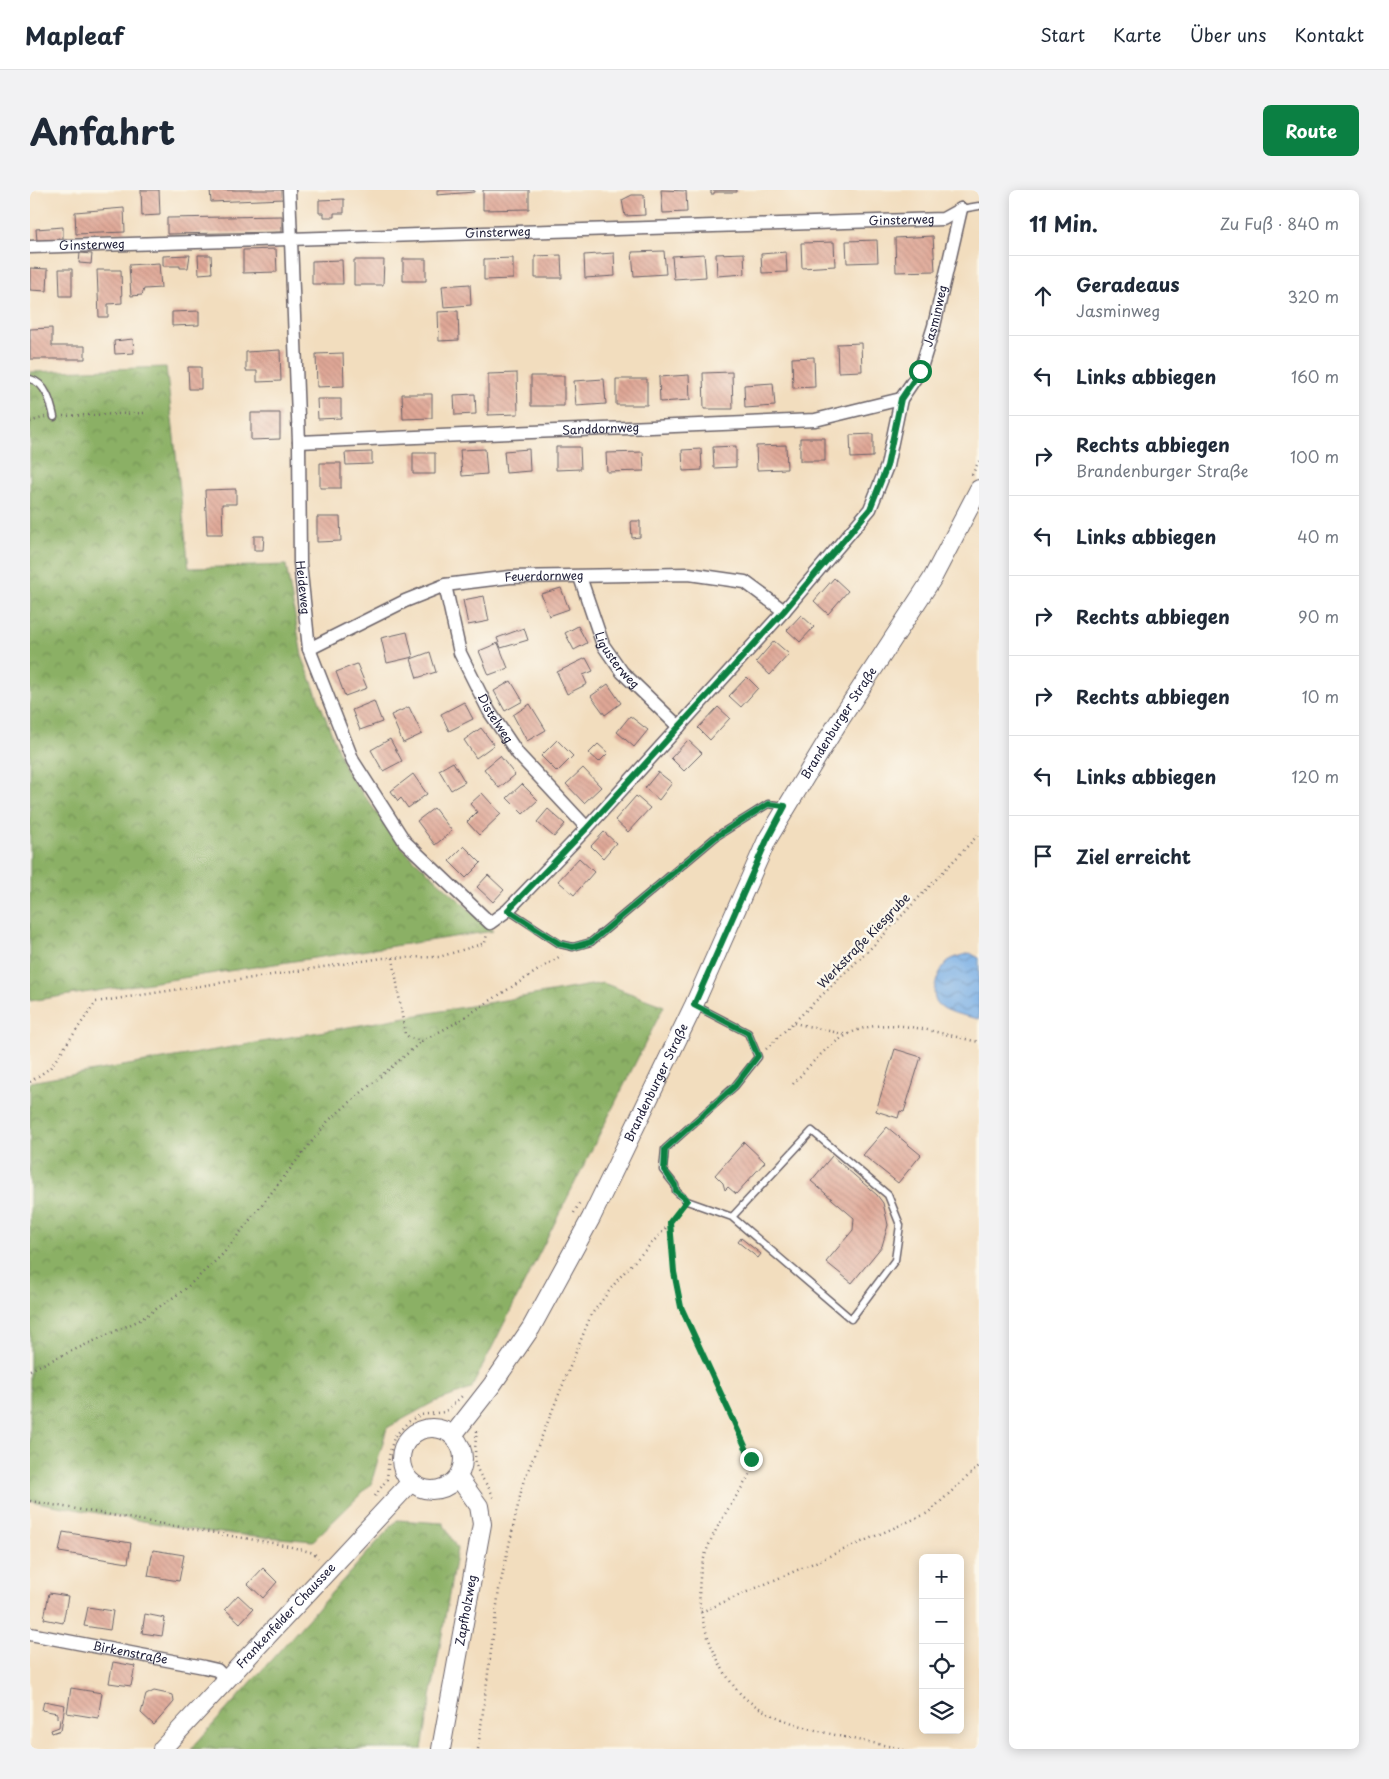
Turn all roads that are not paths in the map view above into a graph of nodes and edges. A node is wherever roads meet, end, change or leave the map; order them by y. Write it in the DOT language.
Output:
graph roads {
  1 [pos="289,190"];
  2 [pos="979,206"];
  3 [pos="961,209"];
  4 [pos="290,240"];
  5 [pos="30,247"];
  6 [pos="30,380"];
  7 [pos="901,399"];
  8 [pos="54,417"];
  9 [pos="299,442"];
  10 [pos="979,489"];
  11 [pos="580,577"];
  12 [pos="446,585"];
  13 [pos="784,611"];
  14 [pos="309,649"];
  15 [pos="679,727"];
  16 [pos="785,806"];
  17 [pos="587,828"];
  18 [pos="508,910"];
  19 [pos="490,923"];
  20 [pos="694,1005"];
  21 [pos="732,1217"];
  22 [pos="453,1435"];
  23 [pos="458,1477"];
  24 [pos="411,1482"];
  25 [pos="30,1634"];
  26 [pos="227,1680"];
  27 [pos="162,1749"];
  28 [pos="441,1749"];
  1 -- 4 [label="street, Heideweg"];
  2 -- 3 [label="lane"];
  3 -- 4 [label="street, Ginsterweg"];
  3 -- 7 [label="street, Jasminweg"];
  4 -- 5 [label="street, Ginsterweg"];
  4 -- 9 [label="street, Heideweg"];
  6 -- 8 [label="lane"];
  7 -- 9 [label="street, Sanddornweg"];
  7 -- 13 [label="street, Jasminweg"];
  9 -- 14 [label="street, Heideweg"];
  10 -- 16 [label="street, Brandenburger Straße"];
  11 -- 12 [label="street, Feuerdornweg"];
  11 -- 13 [label="street, Feuerdornweg"];
  11 -- 15 [label="street, Ligusterweg"];
  12 -- 14 [label="street, Feuerdornweg"];
  12 -- 17 [label="street, Distelweg"];
  13 -- 15 [label="street, Jasminweg"];
  14 -- 19 [label="street, Heideweg"];
  15 -- 17 [label="street, Jasminweg"];
  16 -- 18 [label="lane"];
  16 -- 20 [label="street, Brandenburger Straße"];
  17 -- 18 [label="street, Jasminweg"];
  18 -- 19 [label="street, Jasminweg"];
  20 -- 21 [label="lane"];
  20 -- 22 [label="street, Brandenburger Straße"];
  21 -- 21 [label="lane"];
  22 -- 23 [label="street"];
  22 -- 24 [label="street"];
  23 -- 24 [label="street"];
  23 -- 28 [label="street, Zapfholzweg"];
  24 -- 26 [label="street, Frankenfelder Chaussee"];
  25 -- 26 [label="street, Birkenstraße"];
  26 -- 27 [label="street, Frankenfelder Chaussee"];
}
